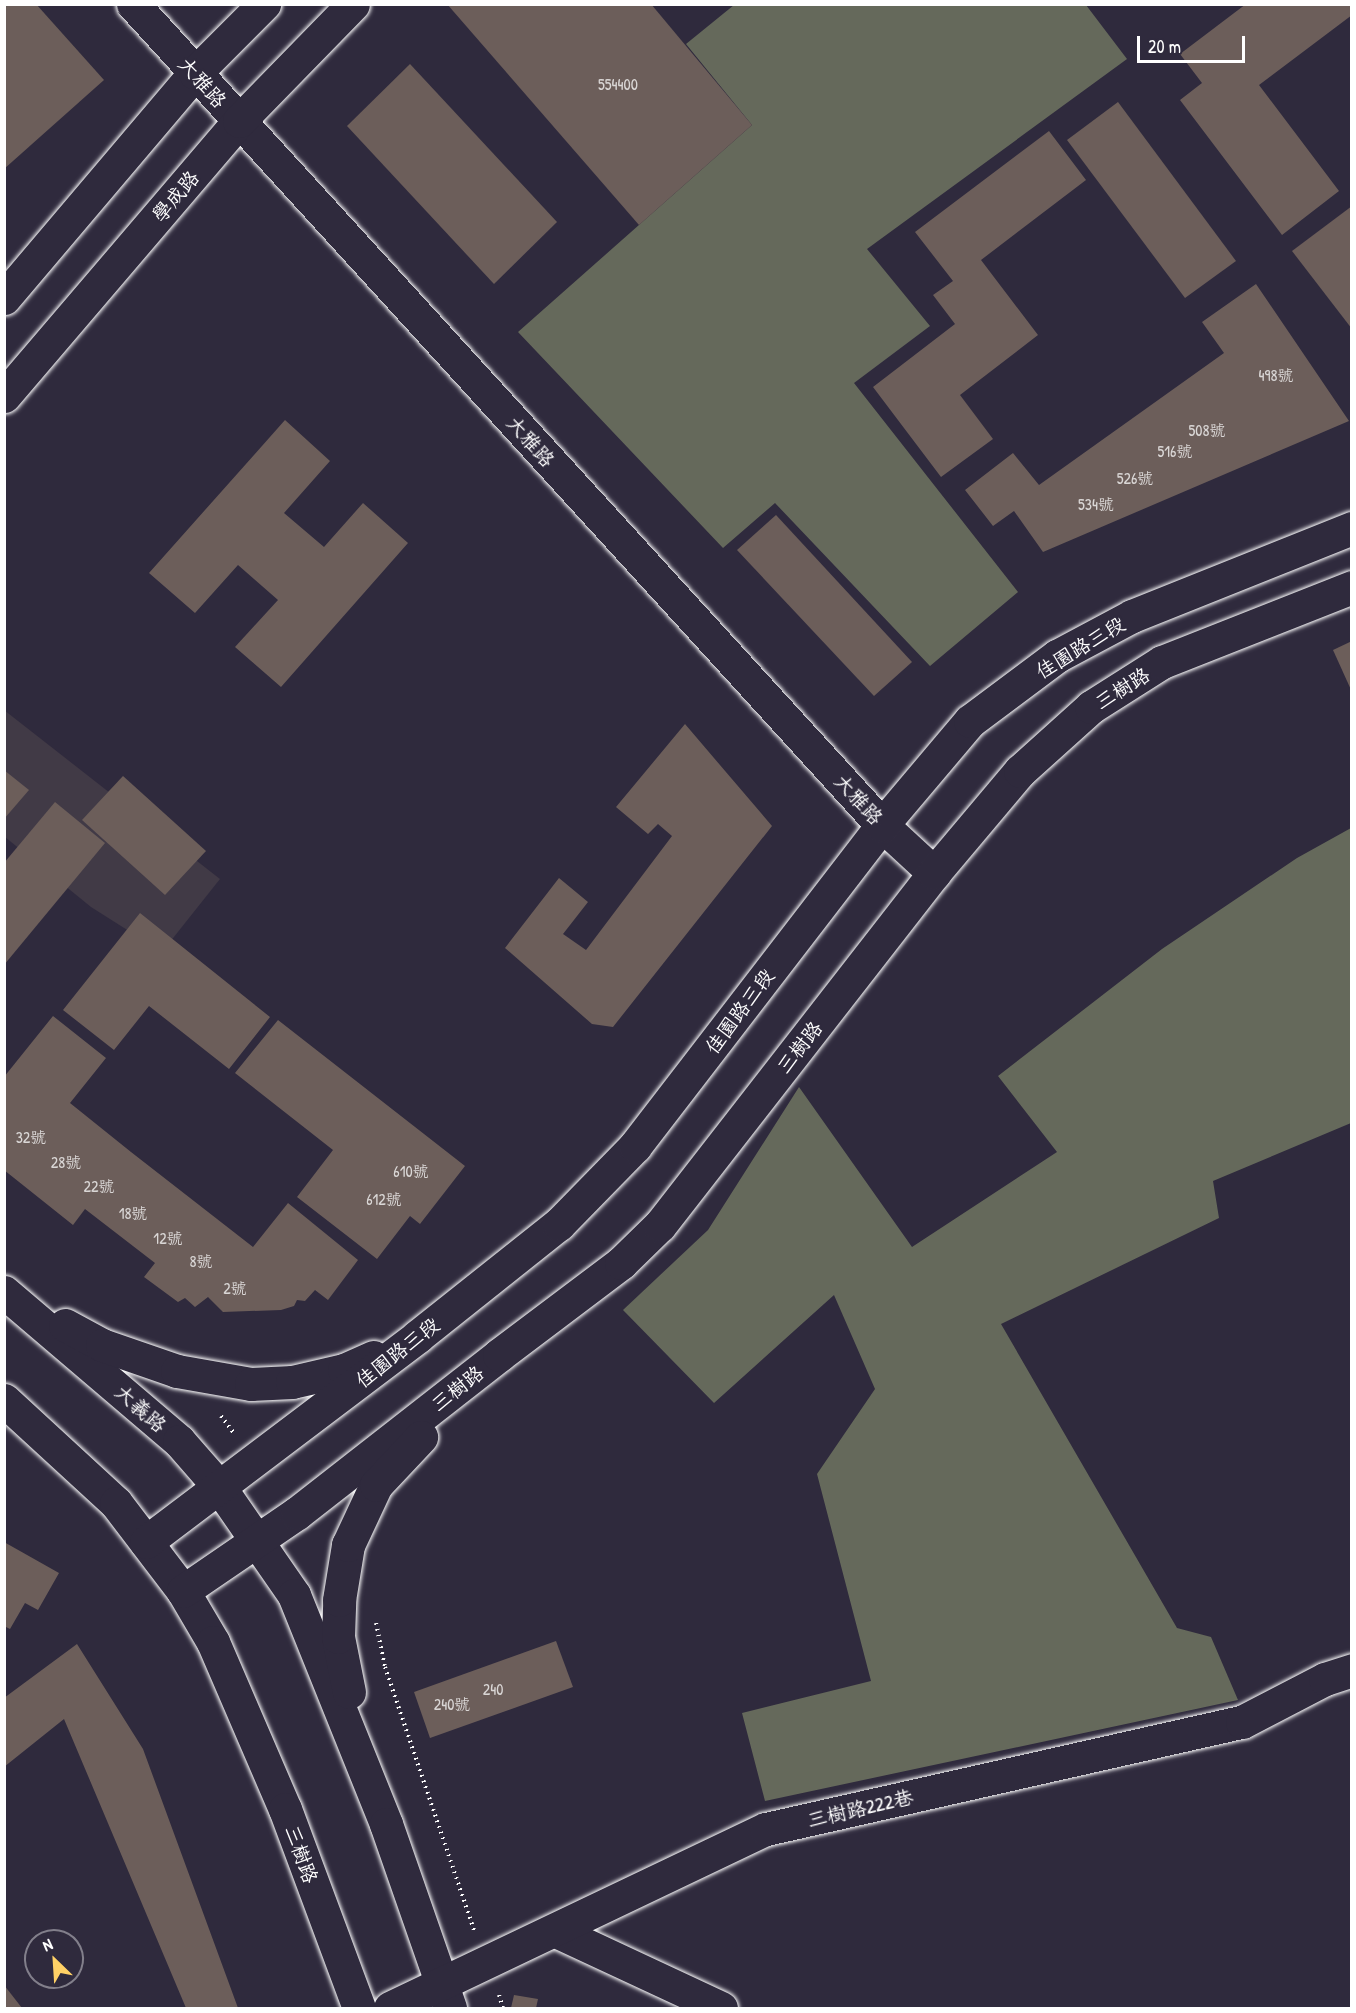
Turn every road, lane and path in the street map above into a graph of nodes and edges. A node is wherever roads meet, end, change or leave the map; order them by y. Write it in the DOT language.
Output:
graph roads {
  1 [pos="133,4"];
  2 [pos="264,4"];
  3 [pos="353,4"];
  4 [pos="195,73"];
  5 [pos="239,121"];
  6 [pos="4,298"];
  7 [pos="4,396"];
  8 [pos="1352,528"];
  9 [pos="1352,587"];
  10 [pos="882,825"];
  11 [pos="934,873"];
  12 [pos="5,1292"];
  13 [pos="418,1336"];
  14 [pos="499,1355"];
  15 [pos="4,1400"];
  16 [pos="215,1408"];
  17 [pos="237,1436"];
  18 [pos="220,1488"];
  19 [pos="146,1542"];
  20 [pos="259,1542"];
  21 [pos="183,1591"];
  22 [pos="375,1615"];
  23 [pos="1352,1670"];
  24 [pos="387,1824"];
  25 [pos="556,1930"];
  26 [pos="474,1931"];
  27 [pos="446,1996"];
  28 [pos="359,2008"];
  29 [pos="390,2008"];
  30 [pos="721,2008"];
  1 -- 4 [label="street, 大雅路"];
  2 -- 4 [label="street"];
  3 -- 5 [label="street, 學成路"];
  4 -- 5 [label="street, 大雅路"];
  4 -- 6 [label="street"];
  5 -- 7 [label="street, 學成路"];
  5 -- 10 [label="street, 大雅路"];
  8 -- 10 [label="street, 佳園路三段"];
  9 -- 11 [label="street, 三樹路"];
  10 -- 11 [label="street, 大雅路"];
  10 -- 13 [label="street, 佳園路三段"];
  11 -- 14 [label="street, 三樹路"];
  12 -- 13 [label="street"];
  12 -- 18 [label="street, 大義路"];
  13 -- 18 [label="street, 佳園路三段"];
  14 -- 20 [label="street, 三樹路"];
  14 -- 24 [label="street"];
  15 -- 19 [label="street"];
  16 -- 17 [label="path"];
  18 -- 19 [label="street, 佳園路三段"];
  18 -- 20 [label="street, 大義路"];
  19 -- 21 [label="street"];
  20 -- 21 [label="street, 三樹路"];
  20 -- 24 [label="street"];
  21 -- 28 [label="street, 三樹路"];
  22 -- 26 [label="path"];
  23 -- 25 [label="street, 三樹路222巷"];
  24 -- 27 [label="street"];
  25 -- 27 [label="street, 三樹路222巷"];
  25 -- 30 [label="street"];
  27 -- 29 [label="street, 三樹路222巷"];
}
